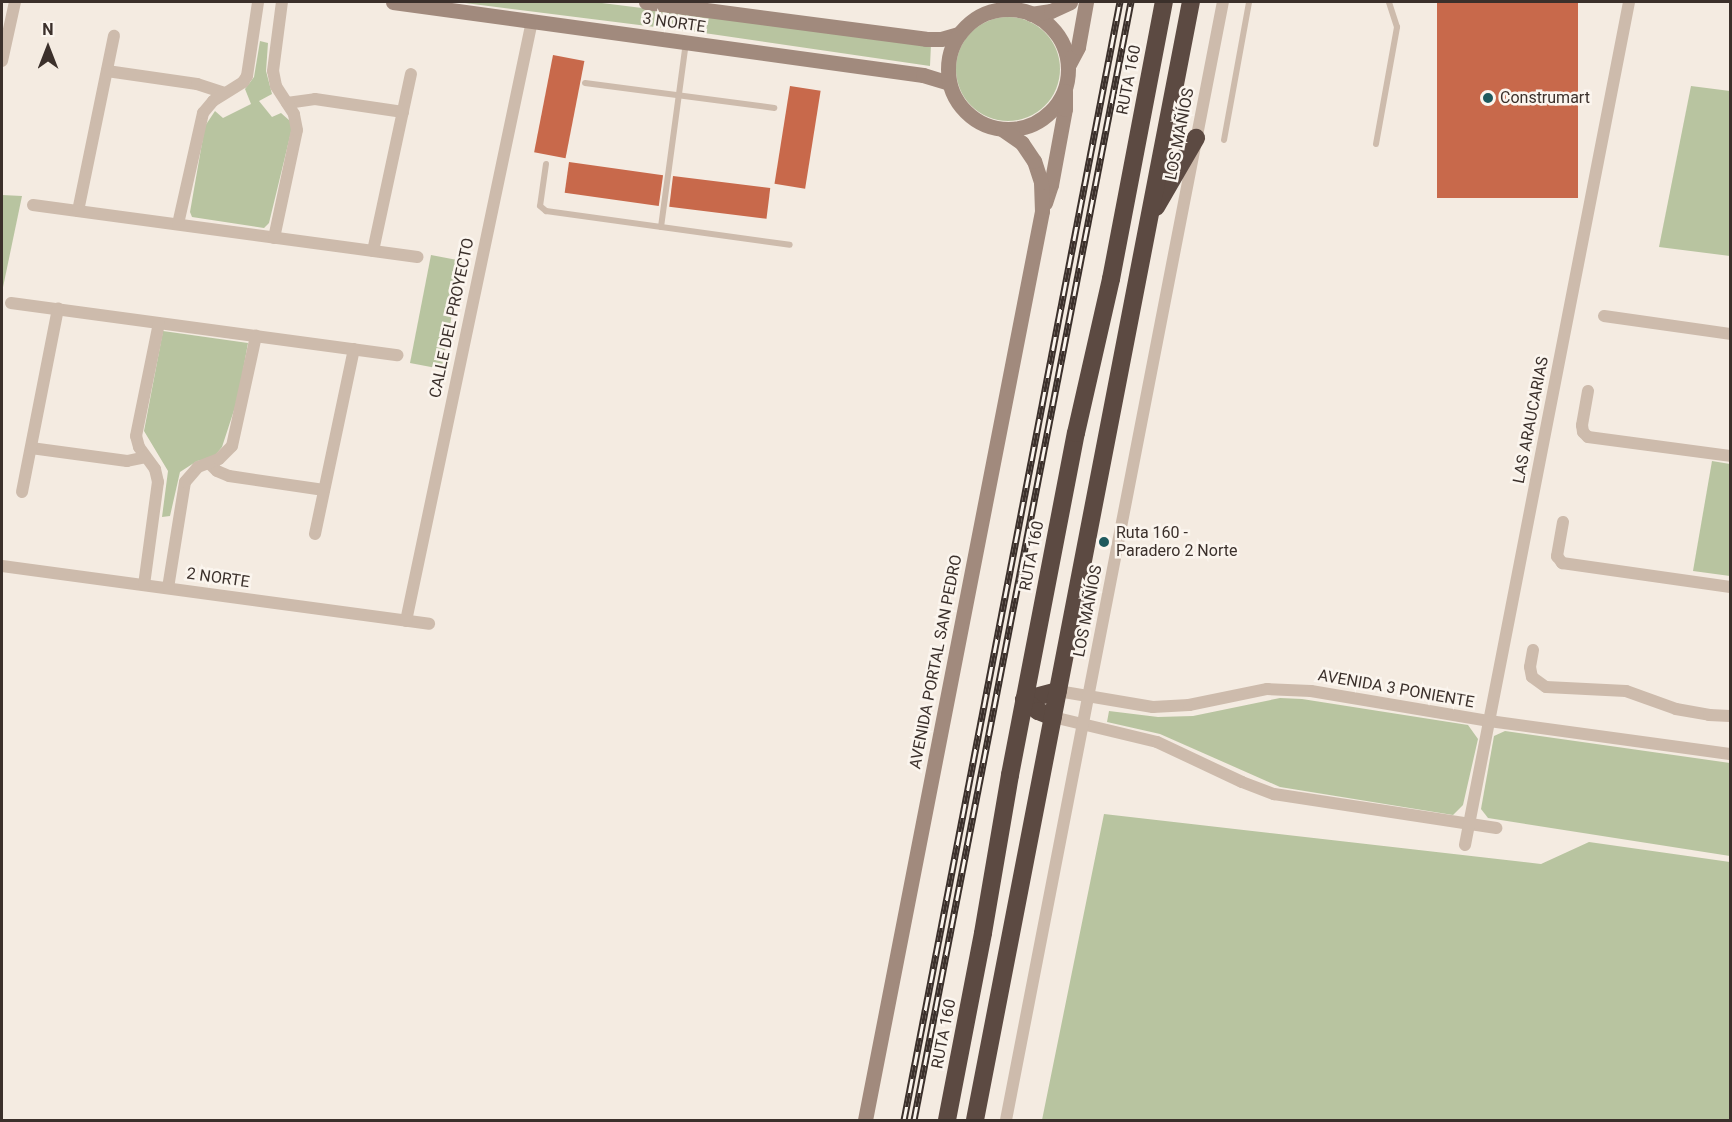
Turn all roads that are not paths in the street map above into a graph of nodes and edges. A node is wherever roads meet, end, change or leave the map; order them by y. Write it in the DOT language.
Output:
graph roads {
  1 [pos="15,2"];
  2 [pos="258,2"];
  3 [pos="282,2"];
  4 [pos="393,2"];
  5 [pos="646,2"];
  6 [pos="1070,2"];
  7 [pos="1086,2"];
  8 [pos="1164,2"];
  9 [pos="1191,2"];
  10 [pos="1223,2"];
  11 [pos="1250,2"];
  12 [pos="1389,2"];
  13 [pos="1629,2"];
  14 [pos="1031,14"];
  15 [pos="532,21"];
  16 [pos="959,34"];
  17 [pos="114,36"];
  18 [pos="687,43"];
  19 [pos="2,62"];
  20 [pos="1068,66"];
  21 [pos="107,71"];
  22 [pos="411,74"];
  23 [pos="585,83"];
  24 [pos="949,83"];
  25 [pos="1065,88"];
  26 [pos="225,93"];
  27 [pos="679,97"];
  28 [pos="287,103"];
  29 [pos="774,108"];
  30 [pos="403,112"];
  31 [pos="1002,129"];
  32 [pos="1196,138"];
  33 [pos="1224,140"];
  34 [pos="1376,144"];
  35 [pos="546,164"];
  36 [pos="33,205"];
  37 [pos="78,211"];
  38 [pos="1042,211"];
  39 [pos="1148,222"];
  40 [pos="178,224"];
  41 [pos="661,227"];
  42 [pos="274,237"];
  43 [pos="790,245"];
  44 [pos="373,251"];
  45 [pos="417,257"];
  46 [pos="11,303"];
  47 [pos="58,309"];
  48 [pos="1604,316"];
  49 [pos="159,323"];
  50 [pos="1731,334"];
  51 [pos="256,336"];
  52 [pos="354,349"];
  53 [pos="398,355"];
  54 [pos="1588,391"];
  55 [pos="31,448"];
  56 [pos="1731,456"];
  57 [pos="146,457"];
  58 [pos="209,463"];
  59 [pos="324,490"];
  60 [pos="22,492"];
  61 [pos="1563,522"];
  62 [pos="315,534"];
  63 [pos="2,566"];
  64 [pos="144,585"];
  65 [pos="1731,586"];
  66 [pos="168,588"];
  67 [pos="406,621"];
  68 [pos="429,624"];
  69 [pos="1533,650"];
  70 [pos="1058,692"];
  71 [pos="1088,697"];
  72 [pos="1024,699"];
  73 [pos="1731,716"];
  74 [pos="1053,717"];
  75 [pos="1489,721"];
  76 [pos="1083,725"];
  77 [pos="1731,754"];
  78 [pos="1469,825"];
  79 [pos="1496,828"];
  80 [pos="1465,845"];
  81 [pos="865,1120"];
  82 [pos="947,1120"];
  83 [pos="975,1120"];
  84 [pos="1006,1120"];
  1 -- 19 [label="street"];
  2 -- 26 [label="street"];
  3 -- 28 [label="street"];
  4 -- 15 [label="street, 3 NORTE"];
  5 -- 16 [label="street, 3 NORTE"];
  6 -- 14 [label="street"];
  7 -- 20 [label="street"];
  8 -- 72 [label="highway, RUTA 160"];
  9 -- 39 [label="highway"];
  10 -- 32 [label="street, LOS MAÑÍOS"];
  11 -- 33 [label="lane"];
  12 -- 34 [label="lane"];
  13 -- 75 [label="street, LAS ARAUCARIAS"];
  14 -- 16 [label="street, 3 NORTE"];
  14 -- 20 [label="street, 3 NORTE"];
  15 -- 18 [label="street, 3 NORTE"];
  15 -- 67 [label="street, CALLE DEL PROYECTO"];
  16 -- 24 [label="street"];
  17 -- 21 [label="street"];
  18 -- 24 [label="street, 3 NORTE"];
  18 -- 27 [label="lane"];
  20 -- 25 [label="street, 3 NORTE"];
  21 -- 26 [label="street"];
  21 -- 37 [label="street"];
  22 -- 30 [label="street"];
  23 -- 27 [label="lane"];
  24 -- 31 [label="street"];
  25 -- 31 [label="street, 3 NORTE"];
  25 -- 38 [label="street, AVENIDA PORTAL SAN PEDRO"];
  26 -- 40 [label="street"];
  27 -- 29 [label="lane"];
  27 -- 41 [label="lane"];
  28 -- 30 [label="street"];
  28 -- 42 [label="street"];
  30 -- 44 [label="street"];
  31 -- 38 [label="street, AVENIDA PORTAL SAN PEDRO"];
  32 -- 39 [label="highway"];
  32 -- 71 [label="street, LOS MAÑÍOS"];
  35 -- 41 [label="lane"];
  36 -- 37 [label="street"];
  37 -- 40 [label="street"];
  38 -- 81 [label="street, AVENIDA PORTAL SAN PEDRO"];
  39 -- 70 [label="highway"];
  40 -- 42 [label="street"];
  41 -- 43 [label="lane"];
  42 -- 44 [label="street"];
  44 -- 45 [label="street"];
  46 -- 47 [label="street"];
  47 -- 49 [label="street"];
  47 -- 55 [label="street"];
  48 -- 50 [label="street"];
  49 -- 51 [label="street"];
  49 -- 57 [label="street"];
  51 -- 52 [label="street"];
  51 -- 58 [label="street"];
  52 -- 53 [label="street"];
  52 -- 59 [label="street"];
  54 -- 56 [label="street"];
  55 -- 57 [label="street"];
  55 -- 60 [label="street"];
  57 -- 64 [label="street"];
  58 -- 59 [label="street"];
  58 -- 66 [label="street"];
  59 -- 62 [label="street"];
  61 -- 65 [label="street"];
  63 -- 64 [label="street, 2 NORTE"];
  64 -- 66 [label="street, 2 NORTE"];
  66 -- 67 [label="street, 2 NORTE"];
  67 -- 68 [label="street, 2 NORTE"];
  69 -- 73 [label="street"];
  70 -- 71 [label="street, AVENIDA 3 PONIENTE"];
  70 -- 72 [label="highway"];
  70 -- 74 [label="highway"];
  71 -- 75 [label="street, AVENIDA 3 PONIENTE"];
  71 -- 76 [label="street, LOS MAÑÍOS"];
  72 -- 74 [label="highway"];
  72 -- 82 [label="highway, RUTA 160"];
  74 -- 76 [label="street"];
  74 -- 83 [label="highway"];
  75 -- 77 [label="street, AVENIDA 3 PONIENTE"];
  75 -- 78 [label="street, LAS ARAUCARIAS"];
  76 -- 78 [label="street"];
  76 -- 84 [label="street, LOS MAÑÍOS"];
  78 -- 79 [label="street"];
  78 -- 80 [label="street, LAS ARAUCARIAS"];
}
